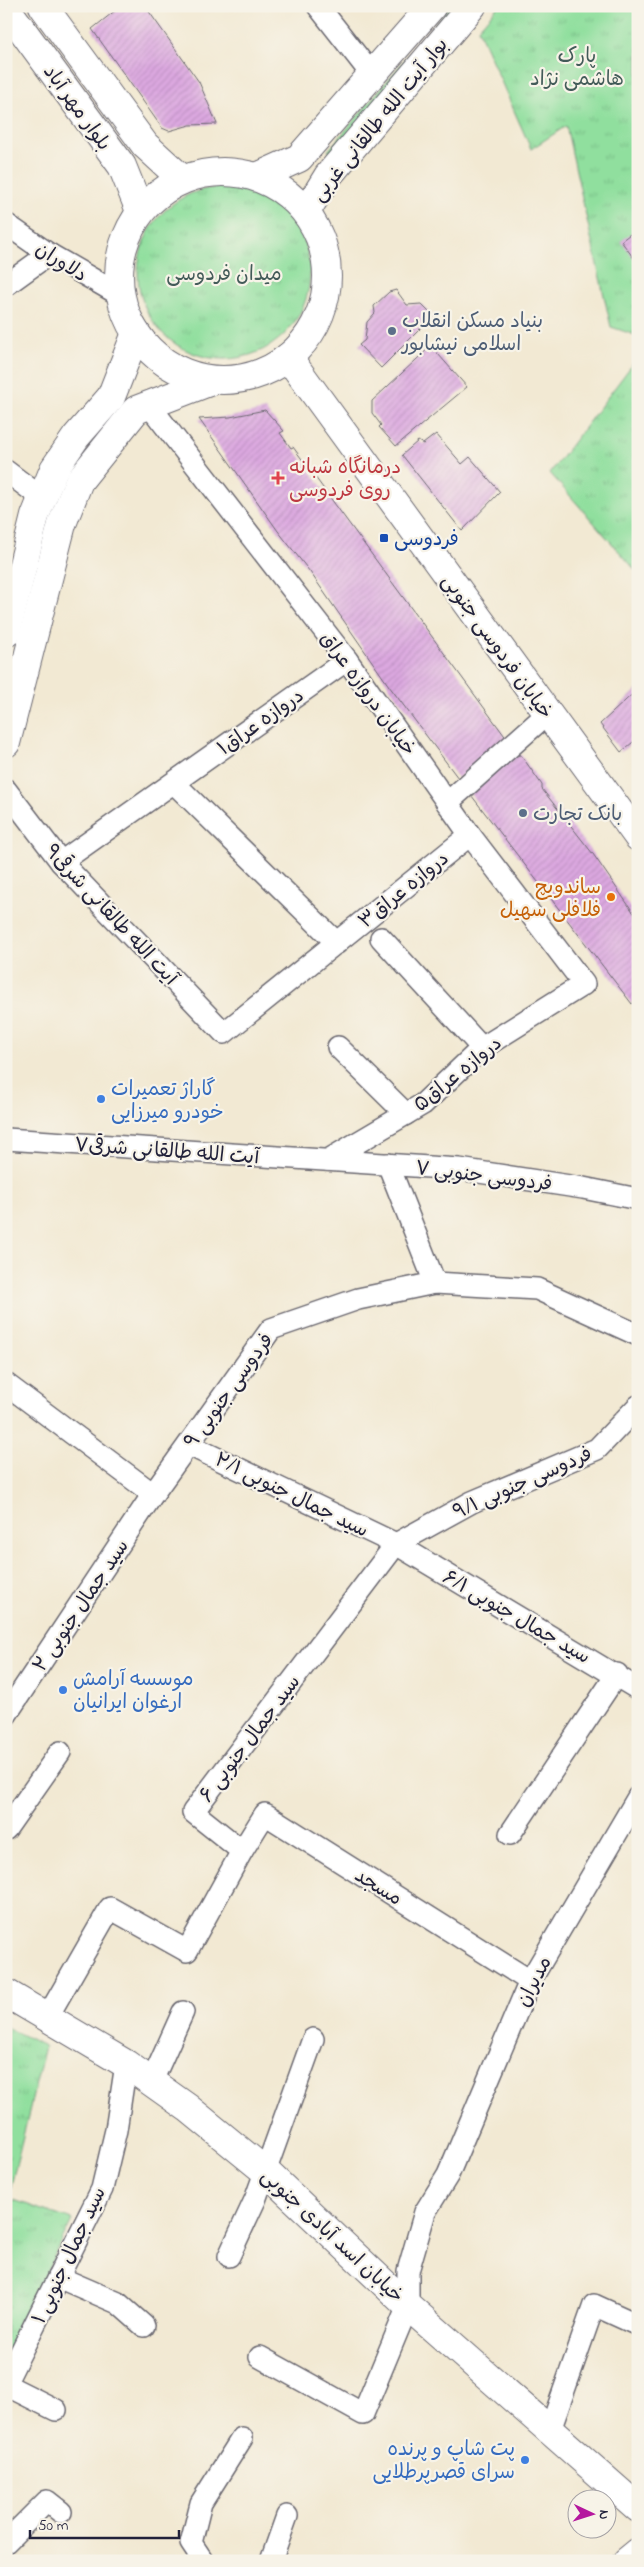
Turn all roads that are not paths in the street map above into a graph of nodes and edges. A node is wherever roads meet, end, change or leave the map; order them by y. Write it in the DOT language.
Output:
graph roads {
  1 [pos="43,6"];
  2 [pos="318,6"];
  3 [pos="432,6"];
  4 [pos="472,6"];
  5 [pos="6,8"];
  6 [pos="372,75"];
  7 [pos="257,176"];
  8 [pos="182,179"];
  9 [pos="306,210"];
  10 [pos="140,211"];
  11 [pos="6,224"];
  12 [pos="49,254"];
  13 [pos="6,286"];
  14 [pos="120,295"];
  15 [pos="136,333"];
  16 [pos="288,358"];
  17 [pos="214,380"];
  18 [pos="149,405"];
  19 [pos="6,471"];
  20 [pos="42,498"];
  21 [pos="14,568"];
  22 [pos="6,633"];
  23 [pos="347,660"];
  24 [pos="548,714"];
  25 [pos="6,743"];
  26 [pos="174,783"];
  27 [pos="6,790"];
  28 [pos="447,803"];
  29 [pos="470,836"];
  30 [pos="638,837"];
  31 [pos="61,862"];
  32 [pos="381,938"];
  33 [pos="337,942"];
  34 [pos="584,984"];
  35 [pos="224,1033"];
  36 [pos="338,1047"];
  37 [pos="482,1048"];
  38 [pos="406,1114"];
  39 [pos="6,1139"];
  40 [pos="328,1160"];
  41 [pos="388,1164"];
  42 [pos="638,1200"];
  43 [pos="434,1283"];
  44 [pos="638,1335"];
  45 [pos="6,1384"];
  46 [pos="638,1406"];
  47 [pos="189,1445"];
  48 [pos="153,1494"];
  49 [pos="396,1544"];
  50 [pos="617,1674"];
  51 [pos="638,1688"];
  52 [pos="6,1715"];
  53 [pos="60,1752"];
  54 [pos="638,1797"];
  55 [pos="6,1829"];
  56 [pos="510,1834"];
  57 [pos="242,1851"];
  58 [pos="530,1981"];
  59 [pos="6,1993"];
  60 [pos="183,2012"];
  61 [pos="48,2016"];
  62 [pos="313,2039"];
  63 [pos="126,2064"];
  64 [pos="152,2082"];
  65 [pos="265,2171"];
  66 [pos="229,2256"];
  67 [pos="58,2277"];
  68 [pos="408,2306"];
  69 [pos="144,2326"];
  70 [pos="638,2326"];
  71 [pos="260,2356"];
  72 [pos="6,2383"];
  73 [pos="56,2410"];
  74 [pos="550,2430"];
  75 [pos="242,2438"];
  76 [pos="638,2508"];
  77 [pos="61,2512"];
  78 [pos="287,2516"];
  79 [pos="6,2542"];
  80 [pos="638,2552"];
  81 [pos="203,2561"];
  82 [pos="271,2561"];
  83 [pos="627,2561"];
  1 -- 8 [label="main road, بلوار مهر آباد"];
  2 -- 6 [label="street"];
  3 -- 6 [label="main road, بوار آیت الله طالقانی غربی"];
  4 -- 9 [label="main road, بوار آیت الله طالقانی غربی"];
  5 -- 10 [label="main road, بلوار مهر آباد"];
  6 -- 7 [label="main road, بوار آیت الله طالقانی غربی"];
  7 -- 8 [label="main road"];
  7 -- 9 [label="main road"];
  8 -- 10 [label="main road"];
  9 -- 16 [label="main road"];
  10 -- 14 [label="main road"];
  11 -- 12 [label="street, دلاوران"];
  12 -- 13 [label="street"];
  12 -- 14 [label="street, دلاوران"];
  14 -- 15 [label="main road"];
  15 -- 17 [label="main road"];
  15 -- 20 [label="main road"];
  16 -- 17 [label="main road"];
  16 -- 24 [label="main road, خیابان فردوسی جنوبی"];
  17 -- 18 [label="main road"];
  18 -- 23 [label="street, خیابان دروازه عراق"];
  18 -- 25 [label="main road"];
  19 -- 20 [label="street"];
  20 -- 21 [label="main road"];
  21 -- 22 [label="main road"];
  23 -- 26 [label="street, دروازه عراق۱"];
  23 -- 28 [label="street, خیابان دروازه عراق"];
  24 -- 28 [label="street"];
  24 -- 30 [label="main road, خیابان فردوسی جنوبی"];
  26 -- 31 [label="street, دروازه عراق۱"];
  26 -- 33 [label="street"];
  27 -- 31 [label="street, آیت الله طالقانی شرقی۹"];
  28 -- 29 [label="street, خیابان دروازه عراق"];
  29 -- 33 [label="street, دروازه عراق۳"];
  29 -- 34 [label="street, خیابان دروازه عراق"];
  31 -- 35 [label="street, آیت الله طالقانی شرقی۹"];
  32 -- 37 [label="street"];
  33 -- 35 [label="street, دروازه عراق۳"];
  34 -- 37 [label="street, دروازه عراق۵"];
  36 -- 38 [label="street"];
  37 -- 38 [label="street, دروازه عراق۵"];
  38 -- 40 [label="street, دروازه عراق۵"];
  39 -- 40 [label="street, آیت الله طالقانی شرقی۷"];
  40 -- 41 [label="street, فردوسی جنوبی ۷"];
  41 -- 42 [label="street, فردوسی جنوبی ۷"];
  41 -- 43 [label="street"];
  43 -- 44 [label="street, فردوسی جنوبی ۹"];
  43 -- 47 [label="street, فردوسی جنوبی ۹"];
  45 -- 48 [label="street"];
  46 -- 49 [label="street, فردوسی جنوبی ۹/۱"];
  47 -- 48 [label="street, فردوسی جنوبی ۹"];
  47 -- 49 [label="street, سید جمال جنوبی ۲/۱"];
  48 -- 52 [label="street, سید جمال جنوبی ۲"];
  49 -- 50 [label="street, سید جمال جنوبی ۶/۱"];
  49 -- 57 [label="street, سید جمال جنوبی ۶"];
  50 -- 51 [label="street, سید جمال جنوبی ۶/۱"];
  50 -- 56 [label="street"];
  53 -- 55 [label="street"];
  54 -- 58 [label="street, مدیران"];
  57 -- 58 [label="street, مسجد"];
  57 -- 61 [label="street"];
  58 -- 68 [label="street, مدیران"];
  59 -- 61 [label="main road, خیابان اسد آبادی جنوبی"];
  60 -- 64 [label="street"];
  61 -- 63 [label="main road, خیابان اسد آبادی جنوبی"];
  62 -- 65 [label="street"];
  63 -- 64 [label="main road, خیابان اسد آبادی جنوبی"];
  63 -- 67 [label="street, سید جمال جنوبی ۱"];
  64 -- 65 [label="main road, خیابان اسد آبادی جنوبی"];
  65 -- 66 [label="street"];
  65 -- 68 [label="main road, خیابان اسد آبادی جنوبی"];
  67 -- 69 [label="street"];
  67 -- 72 [label="street, سید جمال جنوبی ۱"];
  68 -- 71 [label="street"];
  68 -- 74 [label="main road, خیابان اسد آبادی جنوبی"];
  70 -- 74 [label="street"];
  72 -- 73 [label="street"];
  74 -- 76 [label="main road, خیابان اسد آبادی جنوبی"];
  75 -- 81 [label="street"];
  77 -- 79 [label="street"];
  78 -- 82 [label="street"];
  80 -- 83 [label="main road"];
}
